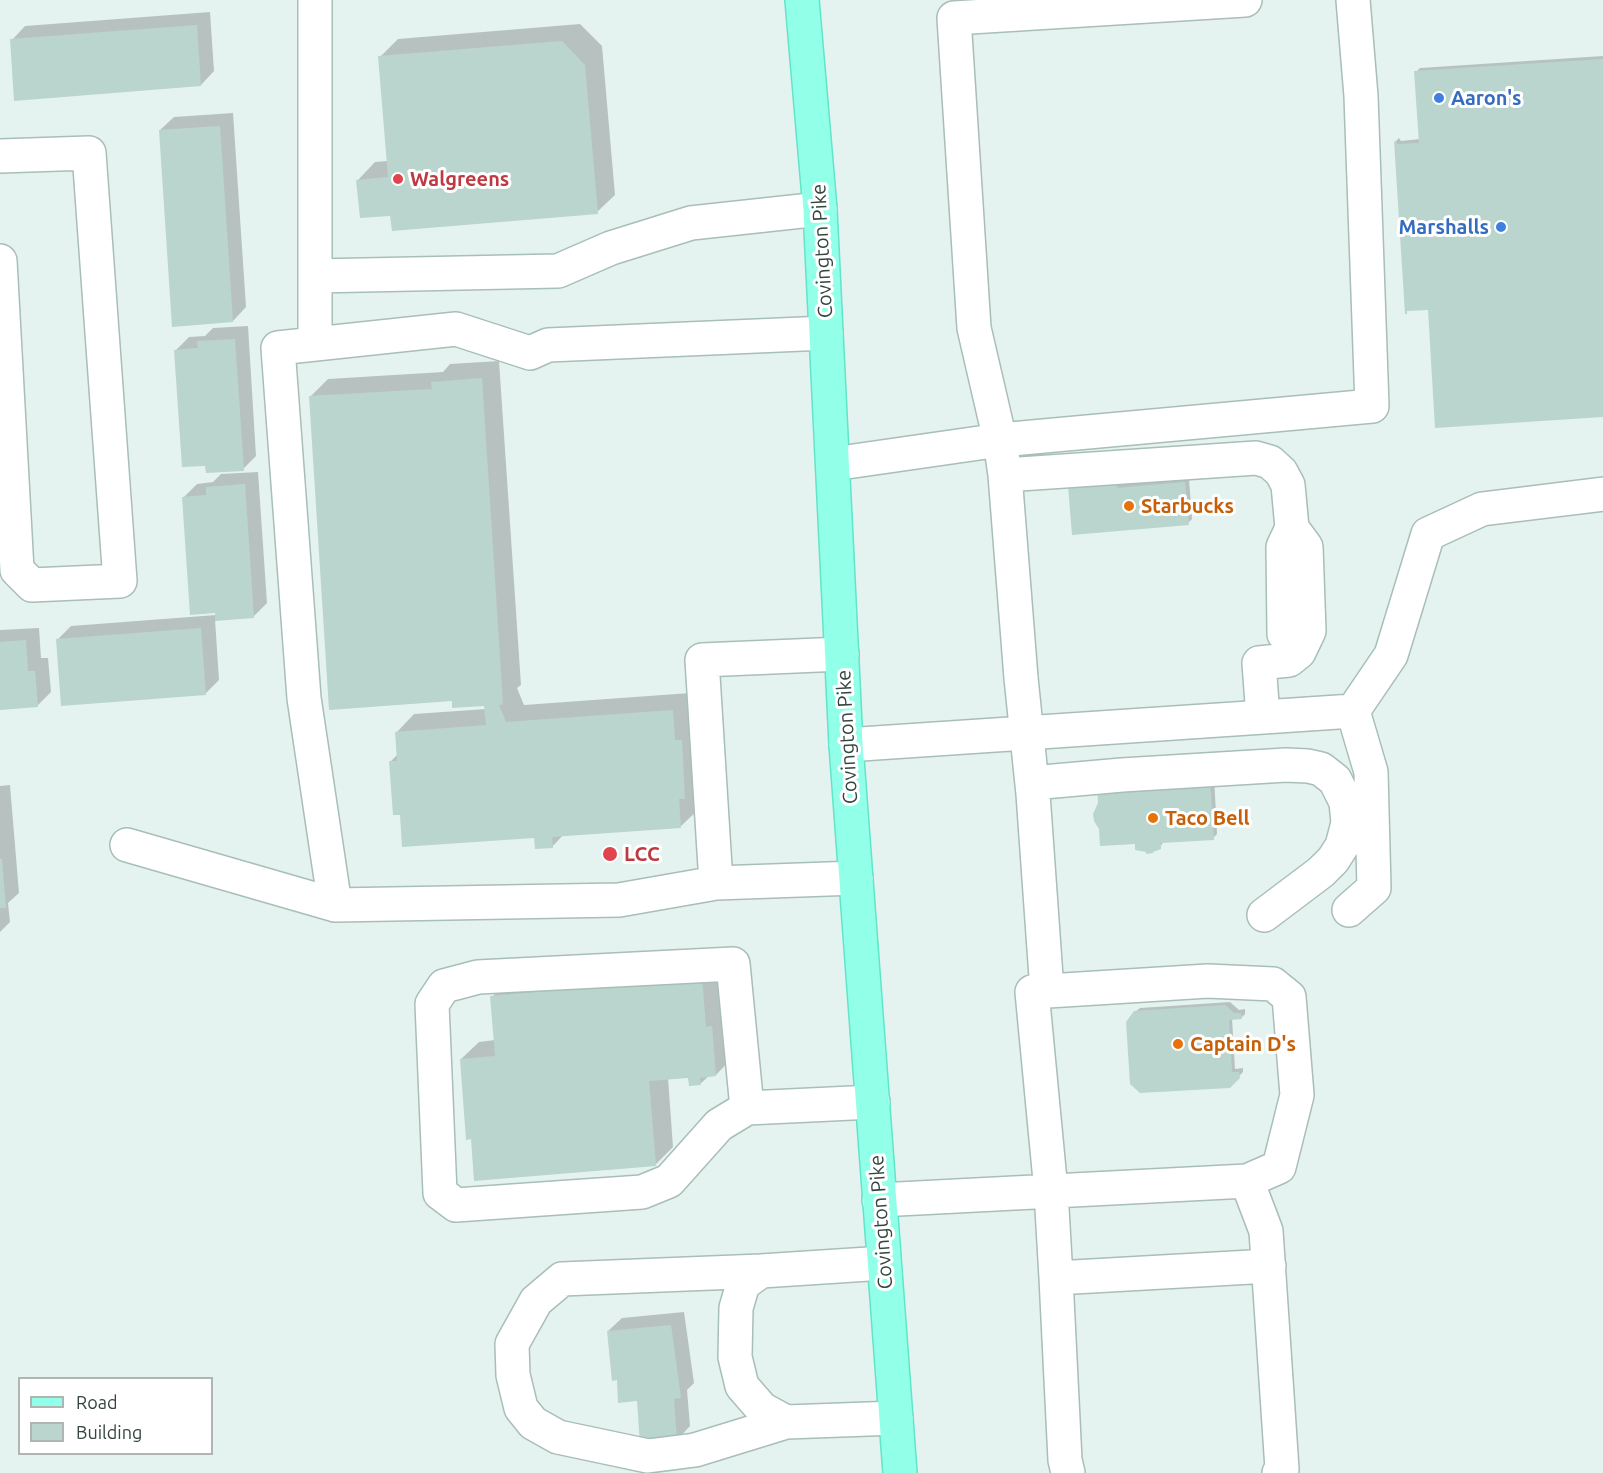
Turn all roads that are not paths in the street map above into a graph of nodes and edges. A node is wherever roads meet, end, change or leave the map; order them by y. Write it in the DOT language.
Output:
graph roads {
  1 [pos="315,0"];
  2 [pos="802,0"];
  3 [pos="1245,0"];
  4 [pos="1353,0"];
  5 [pos="0,156"];
  6 [pos="820,209"];
  7 [pos="0,261"];
  8 [pos="315,276"];
  9 [pos="826,333"];
  10 [pos="315,344"];
  11 [pos="1000,440"];
  12 [pos="833,464"];
  13 [pos="1005,475"];
  14 [pos="1603,494"];
  15 [pos="842,654"];
  16 [pos="1353,711"];
  17 [pos="1263,717"];
  18 [pos="1027,733"];
  19 [pos="846,745"];
  20 [pos="1032,783"];
  21 [pos="127,845"];
  22 [pos="856,878"];
  23 [pos="716,883"];
  24 [pos="335,905"];
  25 [pos="1349,910"];
  26 [pos="1264,915"];
  27 [pos="1047,992"];
  28 [pos="873,1102"];
  29 [pos="747,1108"];
  30 [pos="1247,1181"];
  31 [pos="1051,1191"];
  32 [pos="879,1200"];
  33 [pos="884,1263"];
  34 [pos="1269,1266"];
  35 [pos="762,1271"];
  36 [pos="1056,1278"];
  37 [pos="896,1418"];
  38 [pos="786,1422"];
  39 [pos="900,1473"];
  40 [pos="1068,1473"];
  41 [pos="1279,1473"];
  1 -- 8 [label="lane"];
  2 -- 6 [label="main road, Covington Pike"];
  3 -- 11 [label="lane"];
  4 -- 11 [label="lane"];
  5 -- 7 [label="lane"];
  6 -- 8 [label="lane"];
  6 -- 9 [label="main road, Covington Pike"];
  8 -- 10 [label="lane"];
  9 -- 10 [label="lane"];
  9 -- 12 [label="main road, Covington Pike"];
  10 -- 24 [label="lane"];
  11 -- 12 [label="lane"];
  11 -- 13 [label="lane"];
  12 -- 15 [label="main road, Covington Pike"];
  13 -- 17 [label="lane"];
  13 -- 18 [label="lane"];
  14 -- 16 [label="lane"];
  15 -- 19 [label="main road, Covington Pike"];
  15 -- 23 [label="lane"];
  16 -- 17 [label="lane"];
  16 -- 25 [label="lane"];
  17 -- 18 [label="lane"];
  18 -- 19 [label="lane"];
  18 -- 20 [label="lane"];
  19 -- 22 [label="main road, Covington Pike"];
  20 -- 26 [label="lane"];
  20 -- 27 [label="lane"];
  21 -- 24 [label="lane"];
  22 -- 23 [label="lane"];
  22 -- 28 [label="main road, Covington Pike"];
  23 -- 24 [label="lane"];
  27 -- 30 [label="lane"];
  27 -- 31 [label="lane"];
  28 -- 29 [label="lane"];
  28 -- 32 [label="main road, Covington Pike"];
  29 -- 29 [label="lane"];
  30 -- 31 [label="lane"];
  30 -- 34 [label="lane"];
  31 -- 32 [label="lane"];
  31 -- 36 [label="lane"];
  32 -- 33 [label="main road, Covington Pike"];
  33 -- 35 [label="lane"];
  33 -- 37 [label="main road, Covington Pike"];
  34 -- 36 [label="lane"];
  34 -- 41 [label="lane"];
  35 -- 38 [label="lane"];
  35 -- 38 [label="lane"];
  36 -- 40 [label="lane"];
  37 -- 38 [label="lane"];
  37 -- 39 [label="main road, Covington Pike"];
}
